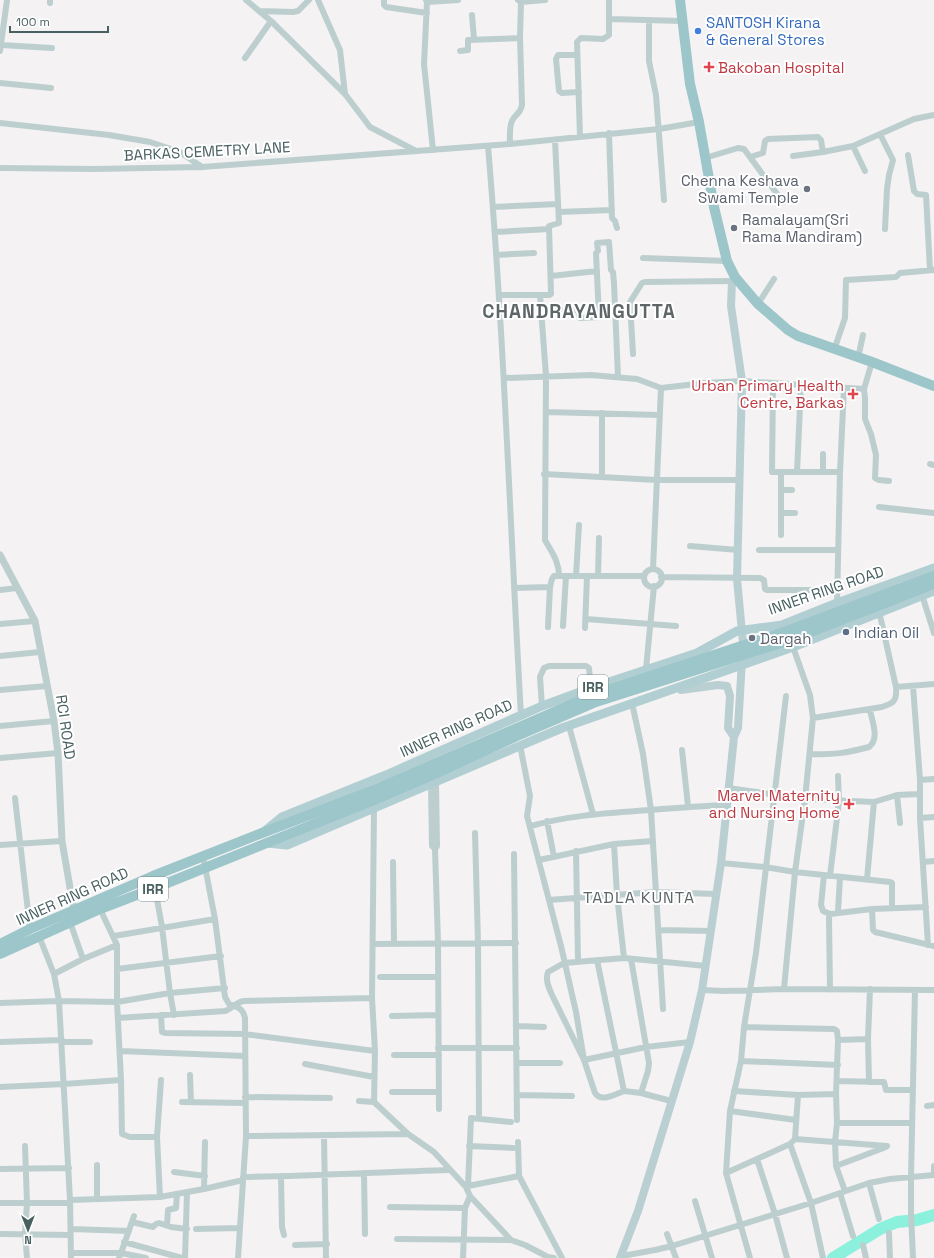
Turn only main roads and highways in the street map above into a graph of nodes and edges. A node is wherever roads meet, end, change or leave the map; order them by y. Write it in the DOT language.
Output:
graph roads {
  1 [pos="680,0"];
  2 [pos="734,279"];
  3 [pos="934,386"];
  4 [pos="934,568"];
  5 [pos="934,576"];
  6 [pos="934,584"];
  7 [pos="934,591"];
  8 [pos="742,630"];
  9 [pos="742,665"];
  10 [pos="633,674"];
  11 [pos="639,700"];
  12 [pos="734,737"];
  13 [pos="262,833"];
  14 [pos="266,843"];
  15 [pos="0,944"];
  16 [pos="0,954"];
  17 [pos="621,1257"];
  1 -- 2 [label="highway"];
  2 -- 3 [label="highway"];
  2 -- 8 [label="main road"];
  4 -- 8 [label="main road, INNER RING ROAD / IRR"];
  5 -- 13 [label="highway, IRR"];
  6 -- 14 [label="highway, IRR"];
  7 -- 9 [label="main road, INNER RING ROAD / IRR"];
  8 -- 9 [label="main road"];
  8 -- 10 [label="main road, INNER RING ROAD / IRR"];
  9 -- 11 [label="main road, INNER RING ROAD / IRR"];
  9 -- 12 [label="main road"];
  10 -- 11 [label="main road"];
  10 -- 13 [label="main road, INNER RING ROAD / IRR"];
  11 -- 12 [label="main road"];
  11 -- 14 [label="main road, INNER RING ROAD / IRR"];
  12 -- 17 [label="main road"];
  13 -- 15 [label="highway, INNER RING ROAD / IRR"];
  14 -- 16 [label="highway, INNER RING ROAD / IRR"];
}
